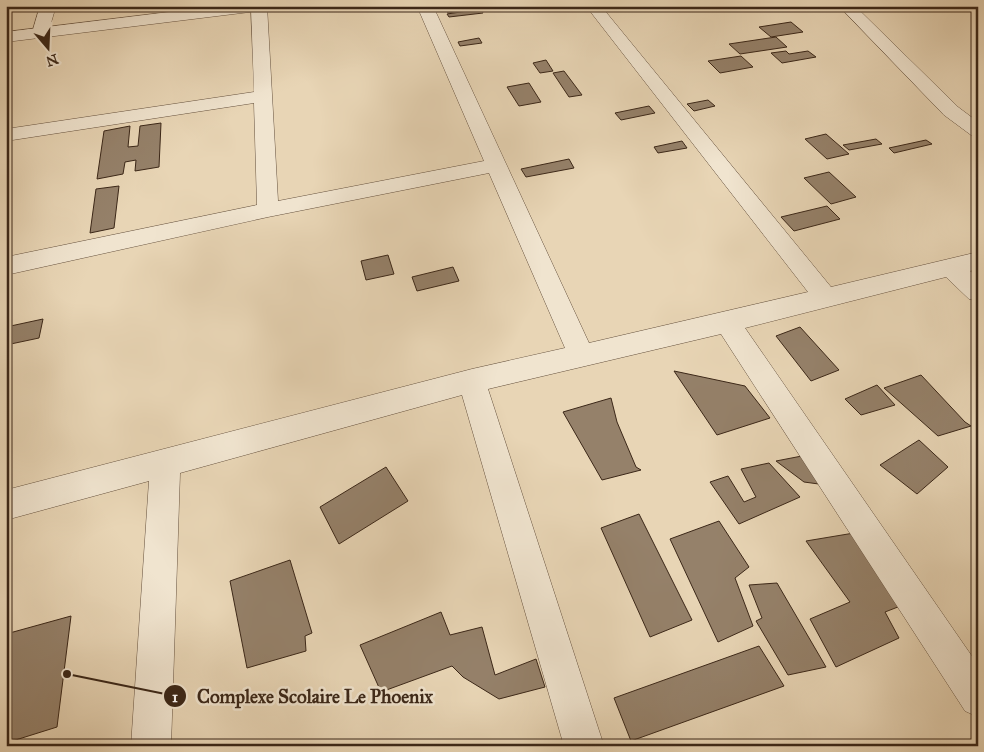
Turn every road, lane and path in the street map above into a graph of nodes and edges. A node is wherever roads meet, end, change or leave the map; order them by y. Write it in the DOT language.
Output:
graph roads {
  1 [pos="48,6"];
  2 [pos="259,6"];
  3 [pos="425,6"];
  4 [pos="593,6"];
  5 [pos="846,6"];
  6 [pos="40,33"];
  7 [pos="6,37"];
  8 [pos="263,96"];
  9 [pos="978,131"];
  10 [pos="6,135"];
  11 [pos="496,166"];
  12 [pos="268,210"];
  13 [pos="965,264"];
  14 [pos="6,266"];
  15 [pos="978,292"];
  16 [pos="826,298"];
  17 [pos="727,322"];
  18 [pos="581,355"];
  19 [pos="472,381"];
  20 [pos="165,464"];
  21 [pos="6,505"];
  22 [pos="978,698"];
  23 [pos="151,746"];
  24 [pos="584,746"];
  1 -- 6 [label="street"];
  2 -- 6 [label="street"];
  2 -- 8 [label="street"];
  3 -- 11 [label="street"];
  4 -- 16 [label="street"];
  5 -- 9 [label="street"];
  6 -- 7 [label="street"];
  8 -- 10 [label="street"];
  8 -- 12 [label="street"];
  11 -- 12 [label="street"];
  11 -- 18 [label="street"];
  12 -- 14 [label="street"];
  13 -- 15 [label="street"];
  13 -- 16 [label="street"];
  16 -- 17 [label="street"];
  17 -- 18 [label="street"];
  17 -- 22 [label="street"];
  18 -- 19 [label="street"];
  19 -- 20 [label="street"];
  19 -- 24 [label="street"];
  20 -- 21 [label="street"];
  20 -- 23 [label="street"];
}
